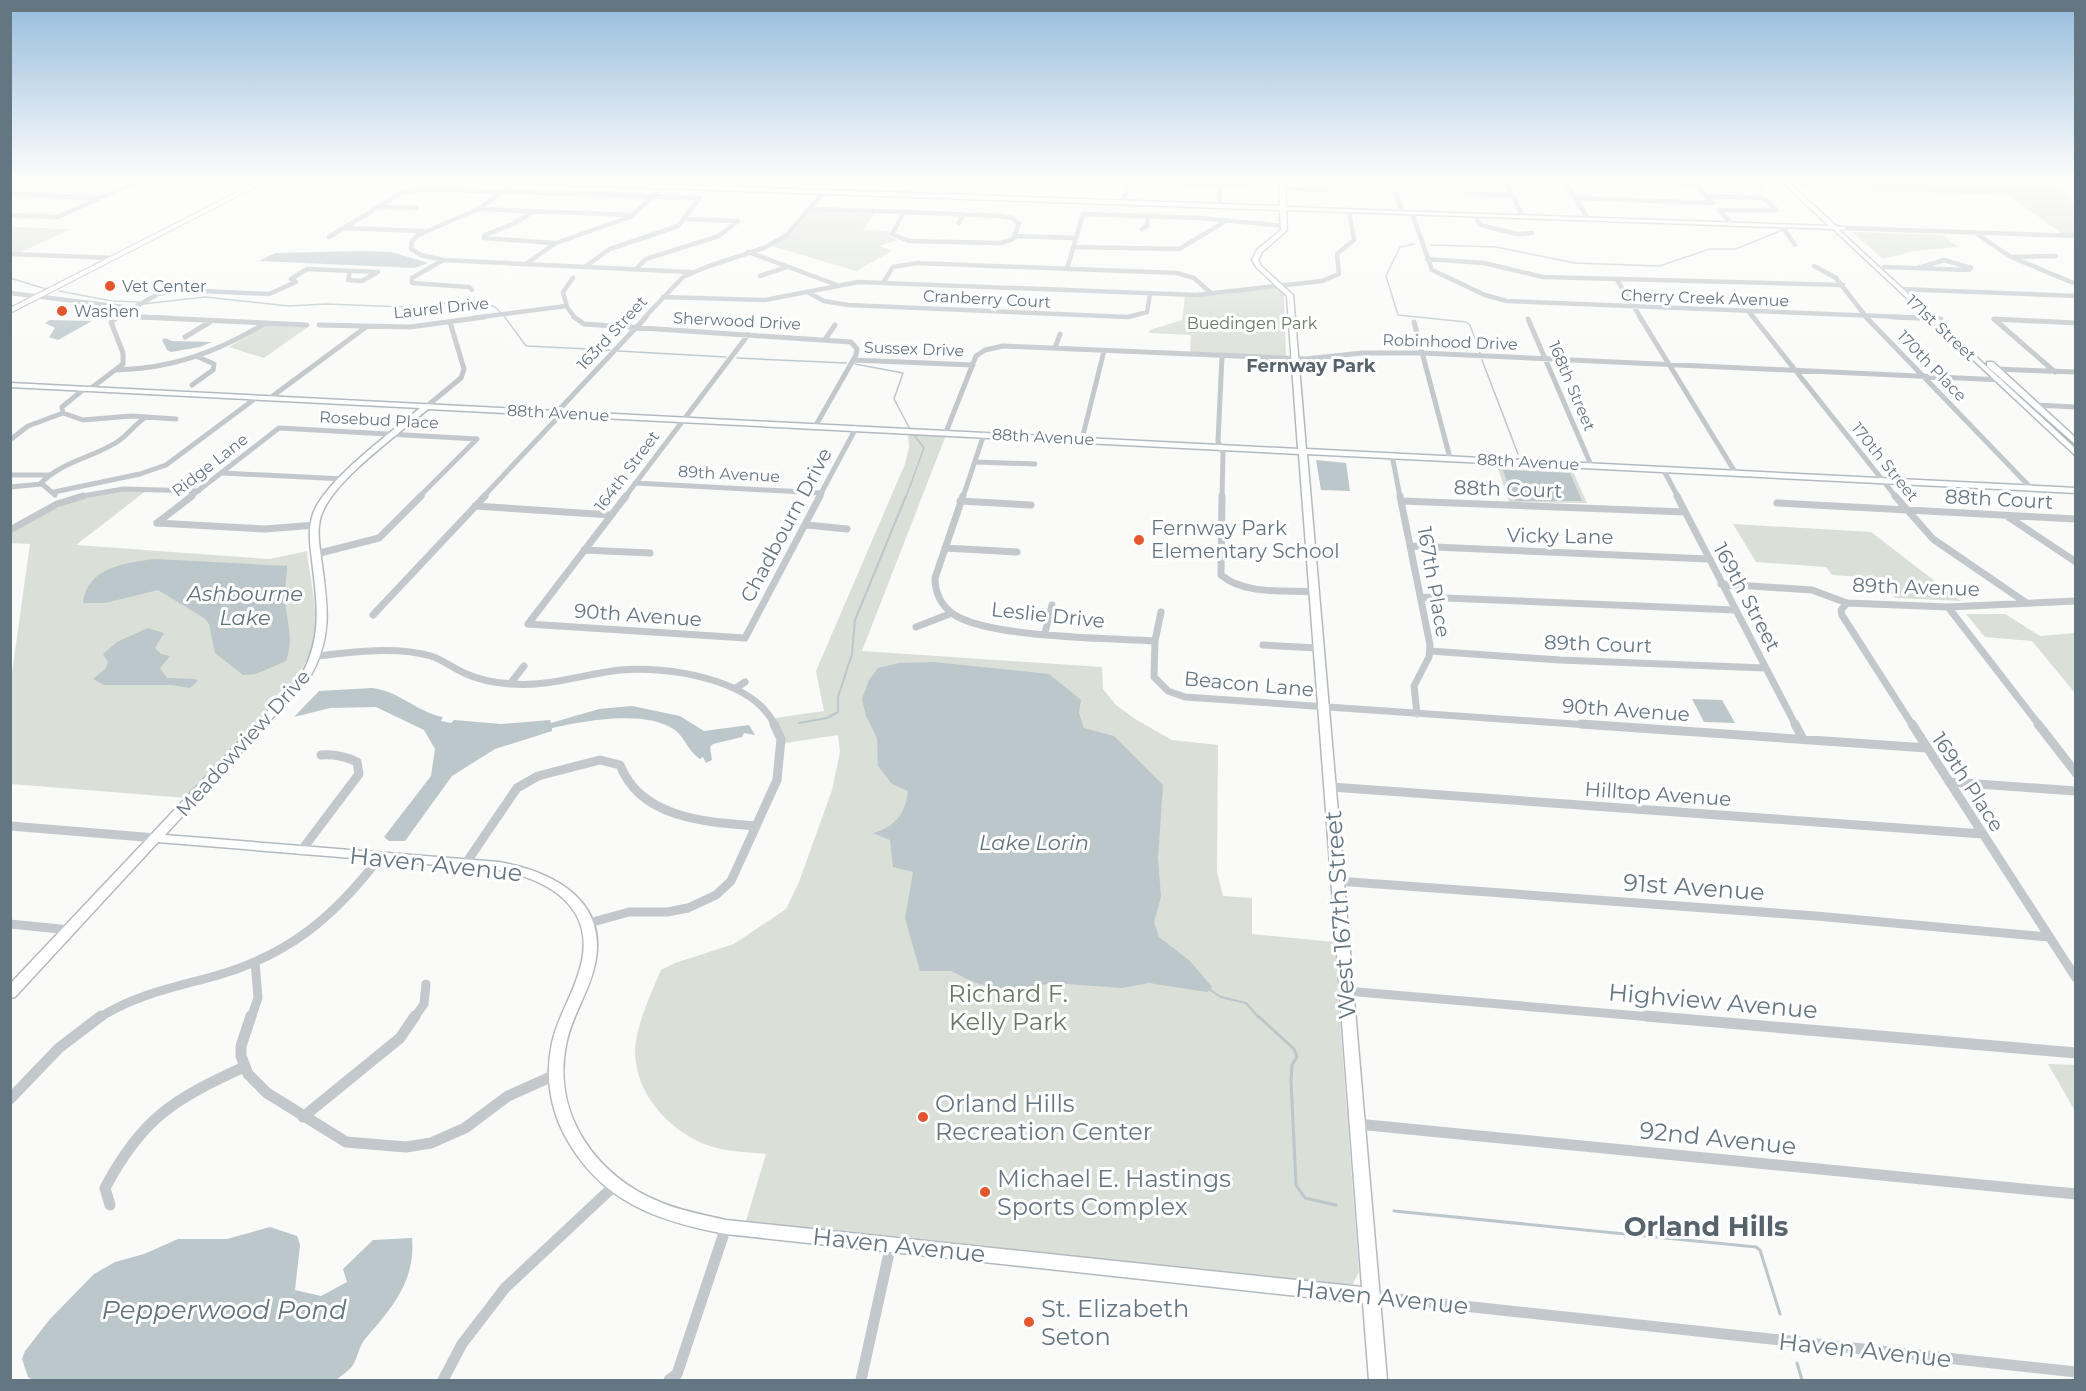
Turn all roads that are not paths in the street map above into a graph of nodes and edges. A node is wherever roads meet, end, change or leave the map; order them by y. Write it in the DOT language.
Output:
graph roads {
  1 [pos="143,243"];
  2 [pos="412,243"];
  3 [pos="556,243"];
  4 [pos="630,243"];
  5 [pos="697,243"];
  6 [pos="770,243"];
  7 [pos="975,243"];
  8 [pos="1004,243"];
  9 [pos="1074,243"];
  10 [pos="1190,243"];
  11 [pos="1269,243"];
  12 [pos="1350,243"];
  13 [pos="1422,243"];
  14 [pos="1850,243"];
  15 [pos="1859,243"];
  16 [pos="1990,243"];
  17 [pos="1073,247"];
  18 [pos="748,252"];
  19 [pos="10,254"];
  20 [pos="2056,256"];
  21 [pos="2011,257"];
  22 [pos="113,258"];
  23 [pos="1427,259"];
  24 [pos="443,260"];
  25 [pos="527,264"];
  26 [pos="586,266"];
  27 [pos="1815,266"];
  28 [pos="788,267"];
  29 [pos="1884,267"];
  30 [pos="637,268"];
  31 [pos="1067,268"];
  32 [pos="1918,268"];
  33 [pos="350,271"];
  34 [pos="690,272"];
  35 [pos="760,276"];
  36 [pos="573,278"];
  37 [pos="1617,280"];
  38 [pos="883,283"];
  39 [pos="2076,284"];
  40 [pos="837,285"];
  41 [pos="1282,285"];
  42 [pos="1843,285"];
  43 [pos="1899,289"];
  44 [pos="472,290"];
  45 [pos="1909,290"];
  46 [pos="809,293"];
  47 [pos="10,294"];
  48 [pos="1150,294"];
  49 [pos="1212,294"];
  50 [pos="40,296"];
  51 [pos="2076,296"];
  52 [pos="663,297"];
  53 [pos="566,306"];
  54 [pos="1633,307"];
  55 [pos="132,308"];
  56 [pos="10,311"];
  57 [pos="1749,312"];
  58 [pos="119,316"];
  59 [pos="1865,317"];
  60 [pos="1528,319"];
  61 [pos="1931,319"];
  62 [pos="1941,319"];
  63 [pos="211,321"];
  64 [pos="450,322"];
  65 [pos="1414,322"];
  66 [pos="265,323"];
  67 [pos="2076,323"];
  68 [pos="307,325"];
  69 [pos="319,325"];
  70 [pos="835,325"];
  71 [pos="366,327"];
  72 [pos="634,330"];
  73 [pos="1060,334"];
  74 [pos="748,335"];
  75 [pos="185,337"];
  76 [pos="826,338"];
  77 [pos="1055,348"];
  78 [pos="1104,351"];
  79 [pos="1422,353"];
  80 [pos="197,356"];
  81 [pos="1222,356"];
  82 [pos="1295,359"];
  83 [pos="1545,359"];
  84 [pos="853,360"];
  85 [pos="1669,364"];
  86 [pos="973,365"];
  87 [pos="1984,369"];
  88 [pos="1996,369"];
  89 [pos="116,370"];
  90 [pos="1794,370"];
  91 [pos="2055,372"];
  92 [pos="2076,372"];
  93 [pos="1923,376"];
  94 [pos="1996,380"];
  95 [pos="2008,380"];
  96 [pos="10,385"];
  97 [pos="192,386"];
  98 [pos="87,389"];
  99 [pos="256,398"];
  100 [pos="270,398"];
  101 [pos="2035,405"];
  102 [pos="427,406"];
  103 [pos="2076,407"];
  104 [pos="63,413"];
  105 [pos="559,413"];
  106 [pos="146,417"];
  107 [pos="176,419"];
  108 [pos="684,419"];
  109 [pos="816,426"];
  110 [pos="279,428"];
  111 [pos="856,428"];
  112 [pos="946,432"];
  113 [pos="395,434"];
  114 [pos="984,434"];
  115 [pos="1082,439"];
  116 [pos="10,440"];
  117 [pos="2075,442"];
  118 [pos="1221,446"];
  119 [pos="1301,450"];
  120 [pos="1392,454"];
  121 [pos="2076,454"];
  122 [pos="1450,458"];
  123 [pos="976,462"];
  124 [pos="1035,464"];
  125 [pos="1591,465"];
  126 [pos="1663,469"];
  127 [pos="1735,472"];
  128 [pos="223,473"];
  129 [pos="10,475"];
  130 [pos="49,475"];
  131 [pos="344,479"];
  132 [pos="1882,480"];
  133 [pos="635,483"];
  134 [pos="42,484"];
  135 [pos="10,487"];
  136 [pos="2031,488"];
  137 [pos="199,491"];
  138 [pos="2076,491"];
  139 [pos="54,492"];
  140 [pos="822,493"];
  141 [pos="62,501"];
  142 [pos="960,501"];
  143 [pos="1402,501"];
  144 [pos="1777,503"];
  145 [pos="1031,505"];
  146 [pos="475,506"];
  147 [pos="1907,510"];
  148 [pos="1684,512"];
  149 [pos="612,515"];
  150 [pos="2006,515"];
  151 [pos="2076,519"];
  152 [pos="316,525"];
  153 [pos="807,525"];
  154 [pos="847,529"];
  155 [pos="10,530"];
  156 [pos="1411,546"];
  157 [pos="945,548"];
  158 [pos="584,550"];
  159 [pos="1017,552"];
  160 [pos="650,553"];
  161 [pos="316,554"];
  162 [pos="1708,560"];
  163 [pos="2076,562"];
  164 [pos="1721,584"];
  165 [pos="1313,592"];
  166 [pos="1421,597"];
  167 [pos="2076,601"];
  168 [pos="1847,603"];
  169 [pos="2025,603"];
  170 [pos="1052,605"];
  171 [pos="1948,607"];
  172 [pos="1735,610"];
  173 [pos="1161,612"];
  174 [pos="952,613"];
  175 [pos="373,615"];
  176 [pos="528,624"];
  177 [pos="916,627"];
  178 [pos="1045,633"];
  179 [pos="745,638"];
  180 [pos="1155,641"];
  181 [pos="1263,645"];
  182 [pos="1317,648"];
  183 [pos="1430,651"];
  184 [pos="318,656"];
  185 [pos="524,666"];
  186 [pos="1765,668"];
  187 [pos="745,682"];
  188 [pos="510,684"];
  189 [pos="736,688"];
  190 [pos="1324,707"];
  191 [pos="1417,714"];
  192 [pos="1803,739"];
  193 [pos="1927,748"];
  194 [pos="321,755"];
  195 [pos="2076,773"];
  196 [pos="1949,782"];
  197 [pos="1331,787"];
  198 [pos="2076,791"];
  199 [pos="10,826"];
  200 [pos="756,826"];
  201 [pos="1983,834"];
  202 [pos="156,838"];
  203 [pos="301,851"];
  204 [pos="380,857"];
  205 [pos="466,863"];
  206 [pos="1337,881"];
  207 [pos="10,924"];
  208 [pos="589,924"];
  209 [pos="70,930"];
  210 [pos="2048,937"];
  211 [pos="255,962"];
  212 [pos="2076,978"];
  213 [pos="426,984"];
  214 [pos="1346,991"];
  215 [pos="10,993"];
  216 [pos="2076,1053"];
  217 [pos="244,1068"];
  218 [pos="555,1076"];
  219 [pos="10,1099"];
  220 [pos="303,1117"];
  221 [pos="1357,1124"];
  222 [pos="614,1186"];
  223 [pos="2076,1194"];
  224 [pos="110,1205"];
  225 [pos="726,1227"];
  226 [pos="891,1244"];
  227 [pos="1371,1296"];
  228 [pos="2076,1372"];
  229 [pos="443,1380"];
  230 [pos="669,1380"];
  231 [pos="861,1380"];
  232 [pos="1378,1380"];
  1 -- 22 [label="main road"];
  2 -- 24 [label="street"];
  3 -- 25 [label="street"];
  4 -- 26 [label="street"];
  5 -- 30 [label="street"];
  6 -- 18 [label="street, 163rd Street"];
  7 -- 8 [label="street"];
  9 -- 17 [label="street"];
  10 -- 17 [label="street"];
  11 -- 41 [label="street"];
  12 -- 41 [label="street"];
  13 -- 23 [label="street"];
  14 -- 43 [label="street, 171st Street"];
  15 -- 29 [label="street, 171st Street"];
  16 -- 21 [label="street"];
  17 -- 31 [label="street"];
  18 -- 28 [label="street"];
  18 -- 34 [label="street, 163rd Street"];
  19 -- 22 [label="street"];
  20 -- 21 [label="street"];
  21 -- 39 [label="street"];
  22 -- 50 [label="main road"];
  23 -- 37 [label="street"];
  23 -- 54 [label="street, Cherry Creek Avenue"];
  24 -- 25 [label="street"];
  24 -- 44 [label="street"];
  25 -- 26 [label="street"];
  26 -- 30 [label="street"];
  27 -- 42 [label="street, 170th Place"];
  28 -- 35 [label="street"];
  28 -- 40 [label="street"];
  29 -- 32 [label="street"];
  29 -- 45 [label="street, 171st Street"];
  30 -- 34 [label="street"];
  31 -- 38 [label="street"];
  31 -- 49 [label="street"];
  32 -- 32 [label="street"];
  33 -- 33 [label="street"];
  33 -- 55 [label="street"];
  34 -- 52 [label="street, 163rd Street"];
  36 -- 53 [label="street"];
  37 -- 42 [label="street"];
  37 -- 54 [label="street"];
  38 -- 40 [label="street"];
  38 -- 48 [label="street"];
  40 -- 46 [label="street"];
  41 -- 49 [label="street"];
  41 -- 82 [label="street, West 167th Street"];
  42 -- 59 [label="street, 170th Place"];
  43 -- 45 [label="street"];
  43 -- 61 [label="street, 171st Street"];
  45 -- 51 [label="street"];
  45 -- 62 [label="street, 171st Street"];
  46 -- 48 [label="street, Cranberry Court"];
  46 -- 52 [label="street"];
  47 -- 50 [label="street"];
  48 -- 49 [label="street"];
  50 -- 55 [label="street"];
  50 -- 56 [label="main road"];
  52 -- 72 [label="street, 163rd Street"];
  53 -- 64 [label="street, Laurel Drive"];
  53 -- 72 [label="street, Sherwood Drive"];
  54 -- 57 [label="street, Cherry Creek Avenue"];
  54 -- 85 [label="street"];
  55 -- 58 [label="street"];
  57 -- 59 [label="street, Cherry Creek Avenue"];
  57 -- 90 [label="street, 170th Street"];
  58 -- 63 [label="street"];
  58 -- 89 [label="street"];
  59 -- 61 [label="street, Cherry Creek Avenue"];
  59 -- 93 [label="street, 170th Place"];
  60 -- 83 [label="street, 168th Street"];
  61 -- 62 [label="street, Cherry Creek Avenue"];
  61 -- 87 [label="street, 171st Street"];
  62 -- 88 [label="street, 171st Street"];
  63 -- 66 [label="street"];
  63 -- 75 [label="street"];
  64 -- 71 [label="street, Laurel Drive"];
  64 -- 102 [label="street"];
  65 -- 79 [label="street"];
  66 -- 68 [label="street"];
  66 -- 80 [label="street"];
  67 -- 91 [label="street"];
  69 -- 71 [label="street, Laurel Drive"];
  70 -- 76 [label="street"];
  71 -- 100 [label="street"];
  72 -- 74 [label="street, Sherwood Drive"];
  72 -- 105 [label="street, 163rd Street"];
  73 -- 77 [label="street"];
  74 -- 76 [label="street, Sherwood Drive"];
  74 -- 108 [label="street, 164th Street"];
  76 -- 84 [label="street, Sherwood Drive"];
  77 -- 78 [label="street, Robinhood Drive"];
  77 -- 86 [label="street, Robinhood Drive"];
  78 -- 81 [label="street, Robinhood Drive"];
  78 -- 115 [label="street"];
  79 -- 82 [label="street, Robinhood Drive"];
  79 -- 83 [label="street, Robinhood Drive"];
  79 -- 122 [label="street"];
  80 -- 89 [label="street"];
  80 -- 97 [label="street"];
  81 -- 82 [label="street, Robinhood Drive"];
  81 -- 118 [label="street"];
  82 -- 119 [label="street, West 167th Street"];
  83 -- 85 [label="street, Robinhood Drive"];
  83 -- 125 [label="street, 168th Street"];
  84 -- 86 [label="street, Sussex Drive"];
  84 -- 109 [label="street"];
  85 -- 90 [label="street, Robinhood Drive"];
  85 -- 127 [label="street"];
  86 -- 112 [label="street"];
  87 -- 88 [label="street"];
  87 -- 94 [label="street, 171st Street"];
  88 -- 91 [label="street"];
  88 -- 95 [label="street, 171st Street"];
  89 -- 98 [label="street"];
  90 -- 93 [label="street, Robinhood Drive"];
  90 -- 132 [label="street, 170th Street"];
  91 -- 92 [label="street"];
  93 -- 94 [label="street, Robinhood Drive"];
  93 -- 136 [label="street, 170th Place"];
  94 -- 95 [label="street, Robinhood Drive"];
  94 -- 121 [label="street, 171st Street"];
  95 -- 101 [label="street, 171st Street"];
  96 -- 98 [label="street, 88th Avenue"];
  98 -- 99 [label="street, 88th Avenue"];
  98 -- 104 [label="street"];
  99 -- 100 [label="street, 88th Avenue"];
  99 -- 139 [label="street"];
  100 -- 102 [label="street, 88th Avenue"];
  101 -- 103 [label="street"];
  101 -- 117 [label="street, 171st Street"];
  102 -- 105 [label="street, 88th Avenue"];
  102 -- 113 [label="street, Meadowview Drive"];
  104 -- 106 [label="street"];
  104 -- 116 [label="street"];
  105 -- 108 [label="street, 88th Avenue"];
  105 -- 146 [label="street, 163rd Street"];
  106 -- 107 [label="street"];
  106 -- 130 [label="street"];
  108 -- 109 [label="street, 88th Avenue"];
  108 -- 133 [label="street, 164th Street"];
  109 -- 111 [label="street, 88th Avenue"];
  110 -- 113 [label="street, Rosebud Place"];
  110 -- 128 [label="street, Ridge Lane"];
  111 -- 112 [label="street, 88th Avenue"];
  111 -- 140 [label="street, Chadbourn Drive"];
  112 -- 114 [label="street, 88th Avenue"];
  113 -- 131 [label="street, Meadowview Drive"];
  113 -- 161 [label="street, Rosebud Place"];
  114 -- 115 [label="street, 88th Avenue"];
  114 -- 123 [label="street"];
  115 -- 118 [label="street, 88th Avenue"];
  118 -- 119 [label="street, 88th Avenue"];
  118 -- 165 [label="street"];
  119 -- 120 [label="street, 88th Avenue"];
  119 -- 165 [label="street, West 167th Street"];
  120 -- 122 [label="street, 88th Avenue"];
  120 -- 143 [label="street, 167th Place"];
  122 -- 125 [label="street, 88th Avenue"];
  123 -- 124 [label="street"];
  123 -- 142 [label="street"];
  125 -- 126 [label="street, 88th Avenue"];
  126 -- 127 [label="street, 88th Avenue"];
  126 -- 148 [label="street, 169th Street"];
  127 -- 132 [label="street, 88th Avenue"];
  128 -- 131 [label="street"];
  128 -- 137 [label="street, Ridge Lane"];
  129 -- 130 [label="street"];
  130 -- 134 [label="street"];
  131 -- 152 [label="street, Meadowview Drive"];
  132 -- 136 [label="street, 88th Avenue"];
  132 -- 147 [label="street, 170th Street"];
  133 -- 140 [label="street, 89th Avenue"];
  133 -- 149 [label="street, 164th Street"];
  134 -- 135 [label="street"];
  134 -- 139 [label="street"];
  136 -- 138 [label="street, 88th Avenue"];
  137 -- 141 [label="street"];
  137 -- 152 [label="street, Ridge Lane"];
  139 -- 141 [label="street"];
  140 -- 153 [label="street, Chadbourn Drive"];
  141 -- 155 [label="street"];
  142 -- 145 [label="street"];
  142 -- 157 [label="street"];
  143 -- 148 [label="street, 88th Court"];
  143 -- 156 [label="street, 167th Place"];
  144 -- 147 [label="street, 88th Court"];
  146 -- 149 [label="street"];
  146 -- 175 [label="street, 163rd Street"];
  147 -- 150 [label="street, 88th Court"];
  147 -- 169 [label="street, 170th Street"];
  148 -- 162 [label="street, 169th Street"];
  149 -- 158 [label="street, 164th Street"];
  150 -- 151 [label="street, 88th Court"];
  150 -- 163 [label="street"];
  152 -- 161 [label="street, Meadowview Drive"];
  153 -- 154 [label="street"];
  153 -- 179 [label="street, Chadbourn Drive"];
  156 -- 162 [label="street, Vicky Lane"];
  156 -- 166 [label="street, 167th Place"];
  157 -- 159 [label="street"];
  157 -- 174 [label="street"];
  158 -- 160 [label="street"];
  158 -- 176 [label="street, 164th Street"];
  161 -- 184 [label="street, Meadowview Drive"];
  162 -- 164 [label="street, 169th Street"];
  164 -- 168 [label="street, 89th Avenue"];
  164 -- 172 [label="street, 169th Street"];
  165 -- 182 [label="street, West 167th Street"];
  166 -- 172 [label="street"];
  166 -- 183 [label="street, 167th Place"];
  167 -- 169 [label="street, 89th Avenue"];
  168 -- 171 [label="street, 89th Avenue"];
  168 -- 193 [label="street, 169th Place"];
  169 -- 171 [label="street, 89th Avenue"];
  170 -- 178 [label="street"];
  171 -- 195 [label="street"];
  172 -- 186 [label="street, 169th Street"];
  173 -- 180 [label="street"];
  174 -- 177 [label="street"];
  174 -- 178 [label="street, Leslie Drive"];
  176 -- 179 [label="street, 90th Avenue"];
  178 -- 180 [label="street, Leslie Drive"];
  180 -- 190 [label="street, Beacon Lane"];
  181 -- 182 [label="street"];
  182 -- 190 [label="street, West 167th Street"];
  183 -- 186 [label="street, 89th Court"];
  183 -- 191 [label="street, 167th Place"];
  184 -- 188 [label="street"];
  184 -- 202 [label="street, Meadowview Drive"];
  185 -- 188 [label="street"];
  186 -- 192 [label="street, 169th Street"];
  187 -- 189 [label="street"];
  188 -- 189 [label="street"];
  189 -- 200 [label="street"];
  190 -- 191 [label="street, 90th Avenue"];
  190 -- 197 [label="street, West 167th Street"];
  191 -- 192 [label="street, 90th Avenue"];
  192 -- 193 [label="street, 90th Avenue"];
  193 -- 196 [label="street, 169th Place"];
  194 -- 203 [label="street"];
  196 -- 198 [label="street"];
  196 -- 201 [label="street, 169th Place"];
  197 -- 201 [label="street, Hilltop Avenue"];
  197 -- 206 [label="street, West 167th Street"];
  199 -- 202 [label="street, Haven Avenue"];
  200 -- 205 [label="street"];
  200 -- 208 [label="street"];
  201 -- 210 [label="street, 169th Place"];
  202 -- 203 [label="street, Haven Avenue"];
  202 -- 209 [label="street, Meadowview Drive"];
  203 -- 204 [label="street, Haven Avenue"];
  204 -- 205 [label="street, Haven Avenue"];
  204 -- 211 [label="street"];
  205 -- 208 [label="street, Haven Avenue"];
  206 -- 210 [label="street, 91st Avenue"];
  206 -- 214 [label="street, West 167th Street"];
  207 -- 209 [label="street"];
  208 -- 218 [label="street, Haven Avenue"];
  209 -- 215 [label="street, Meadowview Drive"];
  210 -- 212 [label="street, 169th Place"];
  211 -- 217 [label="street"];
  211 -- 219 [label="street"];
  213 -- 220 [label="street"];
  214 -- 216 [label="street, Highview Avenue"];
  214 -- 221 [label="street, West 167th Street"];
  217 -- 220 [label="street"];
  217 -- 224 [label="street"];
  218 -- 220 [label="street"];
  218 -- 222 [label="street, Haven Avenue"];
  221 -- 223 [label="street, 92nd Avenue"];
  221 -- 227 [label="street, West 167th Street"];
  222 -- 225 [label="street, Haven Avenue"];
  222 -- 229 [label="street"];
  225 -- 226 [label="street, Haven Avenue"];
  225 -- 230 [label="street"];
  226 -- 227 [label="street, Haven Avenue"];
  226 -- 231 [label="street"];
  227 -- 228 [label="street, Haven Avenue"];
  227 -- 232 [label="street, West 167th Street"];
}
